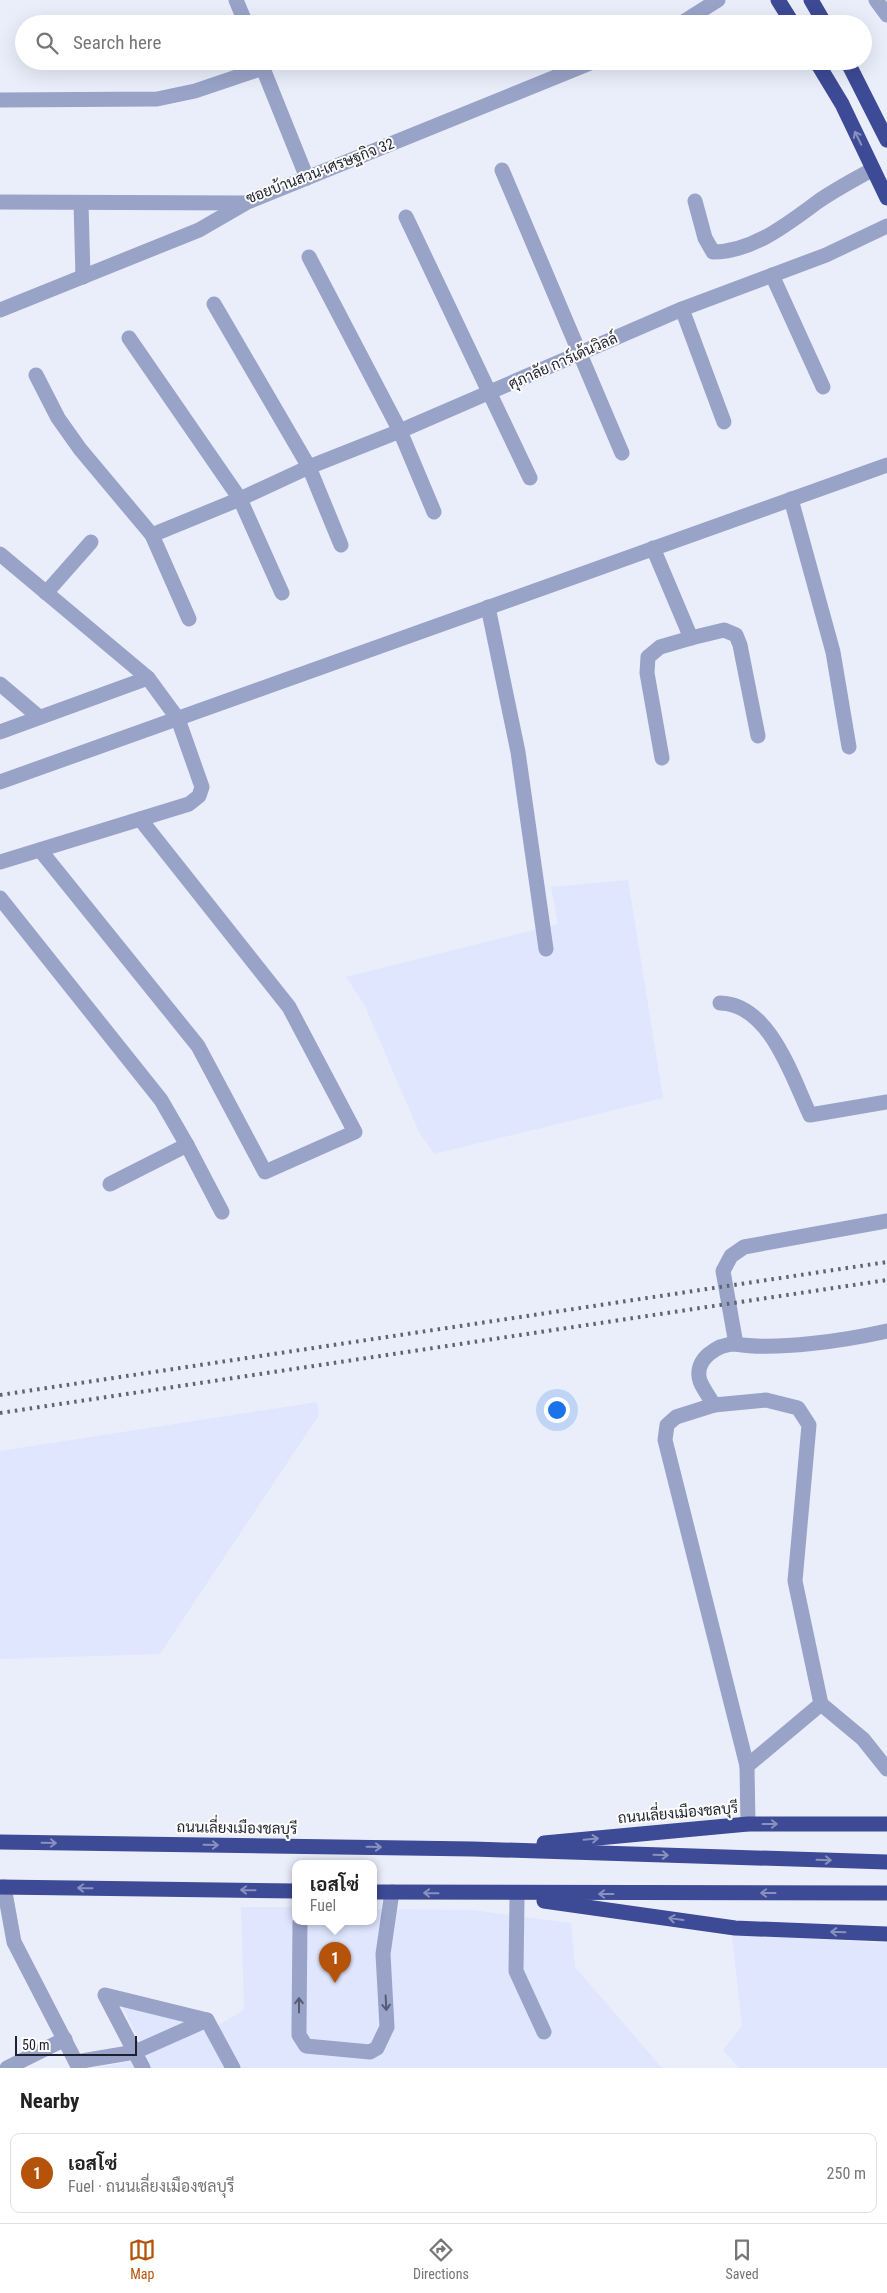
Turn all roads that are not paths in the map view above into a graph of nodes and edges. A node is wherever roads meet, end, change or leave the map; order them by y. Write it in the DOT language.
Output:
graph roads {
  1 [pos="236,0"];
  2 [pos="718,0"];
  3 [pos="778,0"];
  4 [pos="811,0"];
  5 [pos="876,0"];
  6 [pos="242,15"];
  7 [pos="694,15"];
  8 [pos="787,15"];
  9 [pos="820,15"];
  10 [pos="887,15"];
  11 [pos="249,70"];
  12 [pos="264,70"];
  13 [pos="573,70"];
  14 [pos="821,70"];
  15 [pos="852,70"];
  16 [pos="0,100"];
  17 [pos="887,140"];
  18 [pos="873,169"];
  19 [pos="502,170"];
  20 [pos="307,178"];
  21 [pos="887,198"];
  22 [pos="695,201"];
  23 [pos="0,202"];
  24 [pos="81,203"];
  25 [pos="245,203"];
  26 [pos="406,217"];
  27 [pos="887,226"];
  28 [pos="309,257"];
  29 [pos="772,276"];
  30 [pos="83,278"];
  31 [pos="214,304"];
  32 [pos="682,309"];
  33 [pos="0,310"];
  34 [pos="128,338"];
  35 [pos="581,352"];
  36 [pos="36,375"];
  37 [pos="823,387"];
  38 [pos="488,393"];
  39 [pos="724,422"];
  40 [pos="400,431"];
  41 [pos="622,453"];
  42 [pos="887,465"];
  43 [pos="310,467"];
  44 [pos="530,478"];
  45 [pos="240,499"];
  46 [pos="791,499"];
  47 [pos="434,512"];
  48 [pos="152,535"];
  49 [pos="91,542"];
  50 [pos="341,545"];
  51 [pos="653,548"];
  52 [pos="0,554"];
  53 [pos="46,592"];
  54 [pos="282,593"];
  55 [pos="488,607"];
  56 [pos="188,619"];
  57 [pos="691,638"];
  58 [pos="148,678"];
  59 [pos="0,684"];
  60 [pos="40,717"];
  61 [pos="178,719"];
  62 [pos="0,732"];
  63 [pos="758,736"];
  64 [pos="849,747"];
  65 [pos="662,758"];
  66 [pos="0,782"];
  67 [pos="140,819"];
  68 [pos="40,850"];
  69 [pos="0,862"];
  70 [pos="0,898"];
  71 [pos="546,949"];
  72 [pos="720,1002"];
  73 [pos="887,1102"];
  74 [pos="187,1145"];
  75 [pos="110,1184"];
  76 [pos="222,1212"];
  77 [pos="887,1222"];
  78 [pos="887,1330"];
  79 [pos="736,1344"];
  80 [pos="714,1405"];
  81 [pos="821,1704"];
  82 [pos="747,1766"];
  83 [pos="887,1769"];
  84 [pos="748,1824"];
  85 [pos="887,1824"];
  86 [pos="0,1842"];
  87 [pos="473,1849"];
  88 [pos="887,1862"];
  89 [pos="2,1887"];
  90 [pos="292,1891"];
  91 [pos="377,1892"];
  92 [pos="392,1892"];
  93 [pos="887,1893"];
  94 [pos="480,1894"];
  95 [pos="517,1898"];
  96 [pos="300,1925"];
  97 [pos="887,1934"];
  98 [pos="207,2020"];
  99 [pos="544,2032"];
  100 [pos="65,2039"];
  101 [pos="134,2052"];
  102 [pos="77,2065"];
  103 [pos="7,2068"];
  104 [pos="143,2068"];
  105 [pos="233,2068"];
  1 -- 6 [label="street"];
  2 -- 7 [label="street"];
  3 -- 8 [label="highway"];
  4 -- 9 [label="highway"];
  5 -- 10 [label="street"];
  11 -- 16 [label="street"];
  12 -- 20 [label="street"];
  13 -- 20 [label="street, ซอยบ้านสวน-เศรษฐกิจ 32"];
  18 -- 14 [label="highway, one-way"];
  15 -- 17 [label="highway"];
  18 -- 21 [label="highway"];
  18 -- 22 [label="street"];
  19 -- 35 [label="street"];
  20 -- 25 [label="street, ซอยบ้านสวน-เศรษฐกิจ 32"];
  23 -- 24 [label="street, ซอยบ้านสวน-เศรษฐกิจ 32"];
  24 -- 25 [label="street, ซอยบ้านสวน-เศรษฐกิจ 32"];
  24 -- 30 [label="street"];
  25 -- 30 [label="street"];
  26 -- 38 [label="street"];
  27 -- 29 [label="street, ศุภาลัย การ์เด้นวิลล์"];
  28 -- 40 [label="street"];
  29 -- 32 [label="street, ศุภาลัย การ์เด้นวิลล์"];
  29 -- 37 [label="street"];
  30 -- 33 [label="street"];
  31 -- 43 [label="street"];
  32 -- 35 [label="street, ศุภาลัย การ์เด้นวิลล์"];
  32 -- 39 [label="street"];
  34 -- 45 [label="street"];
  35 -- 38 [label="street, ศุภาลัย การ์เด้นวิลล์"];
  35 -- 41 [label="street"];
  36 -- 48 [label="street"];
  38 -- 40 [label="street, ศุภาลัย การ์เด้นวิลล์"];
  38 -- 44 [label="street"];
  40 -- 43 [label="street, ศุภาลัย การ์เด้นวิลล์"];
  40 -- 47 [label="street"];
  42 -- 46 [label="street"];
  43 -- 45 [label="street, ศุภาลัย การ์เด้นวิลล์"];
  43 -- 50 [label="street"];
  45 -- 48 [label="street, ศุภาลัย การ์เด้นวิลล์"];
  45 -- 54 [label="street"];
  46 -- 51 [label="street"];
  46 -- 64 [label="street"];
  48 -- 56 [label="street"];
  49 -- 53 [label="street"];
  51 -- 55 [label="street"];
  51 -- 57 [label="street"];
  52 -- 53 [label="street"];
  53 -- 58 [label="street"];
  55 -- 61 [label="street"];
  55 -- 71 [label="street"];
  57 -- 63 [label="street"];
  57 -- 65 [label="street"];
  58 -- 60 [label="street"];
  58 -- 61 [label="street"];
  59 -- 60 [label="street"];
  60 -- 62 [label="street"];
  61 -- 66 [label="street"];
  61 -- 67 [label="street"];
  67 -- 68 [label="street"];
  67 -- 68 [label="street"];
  68 -- 69 [label="street"];
  70 -- 74 [label="street"];
  72 -- 73 [label="street"];
  74 -- 75 [label="street"];
  74 -- 76 [label="street"];
  77 -- 79 [label="street"];
  78 -- 79 [label="street"];
  79 -- 80 [label="street"];
  80 -- 81 [label="street"];
  80 -- 82 [label="street"];
  81 -- 82 [label="street"];
  81 -- 83 [label="street"];
  82 -- 84 [label="street"];
  84 -- 85 [label="highway, ถนนเลี่ยงเมืองชลบุรี, one-way"];
  87 -- 84 [label="highway, ถนนเลี่ยงเมืองชลบุรี, one-way"];
  86 -- 87 [label="highway, ถนนเลี่ยงเมืองชลบุรี, one-way"];
  87 -- 88 [label="highway, ถนนเลี่ยงเมืองชลบุรี, one-way"];
  90 -- 89 [label="highway, one-way"];
  89 -- 100 [label="street"];
  91 -- 92 [label="highway"];
  94 -- 92 [label="highway, one-way"];
  92 -- 96 [label="street, one-way"];
  93 -- 94 [label="highway, one-way"];
  94 -- 95 [label="highway"];
  97 -- 95 [label="highway, one-way"];
  95 -- 99 [label="street"];
  98 -- 101 [label="street"];
  98 -- 101 [label="street"];
  98 -- 105 [label="street"];
  100 -- 102 [label="street"];
  100 -- 103 [label="street"];
  101 -- 102 [label="street"];
  101 -- 104 [label="street"];
}
